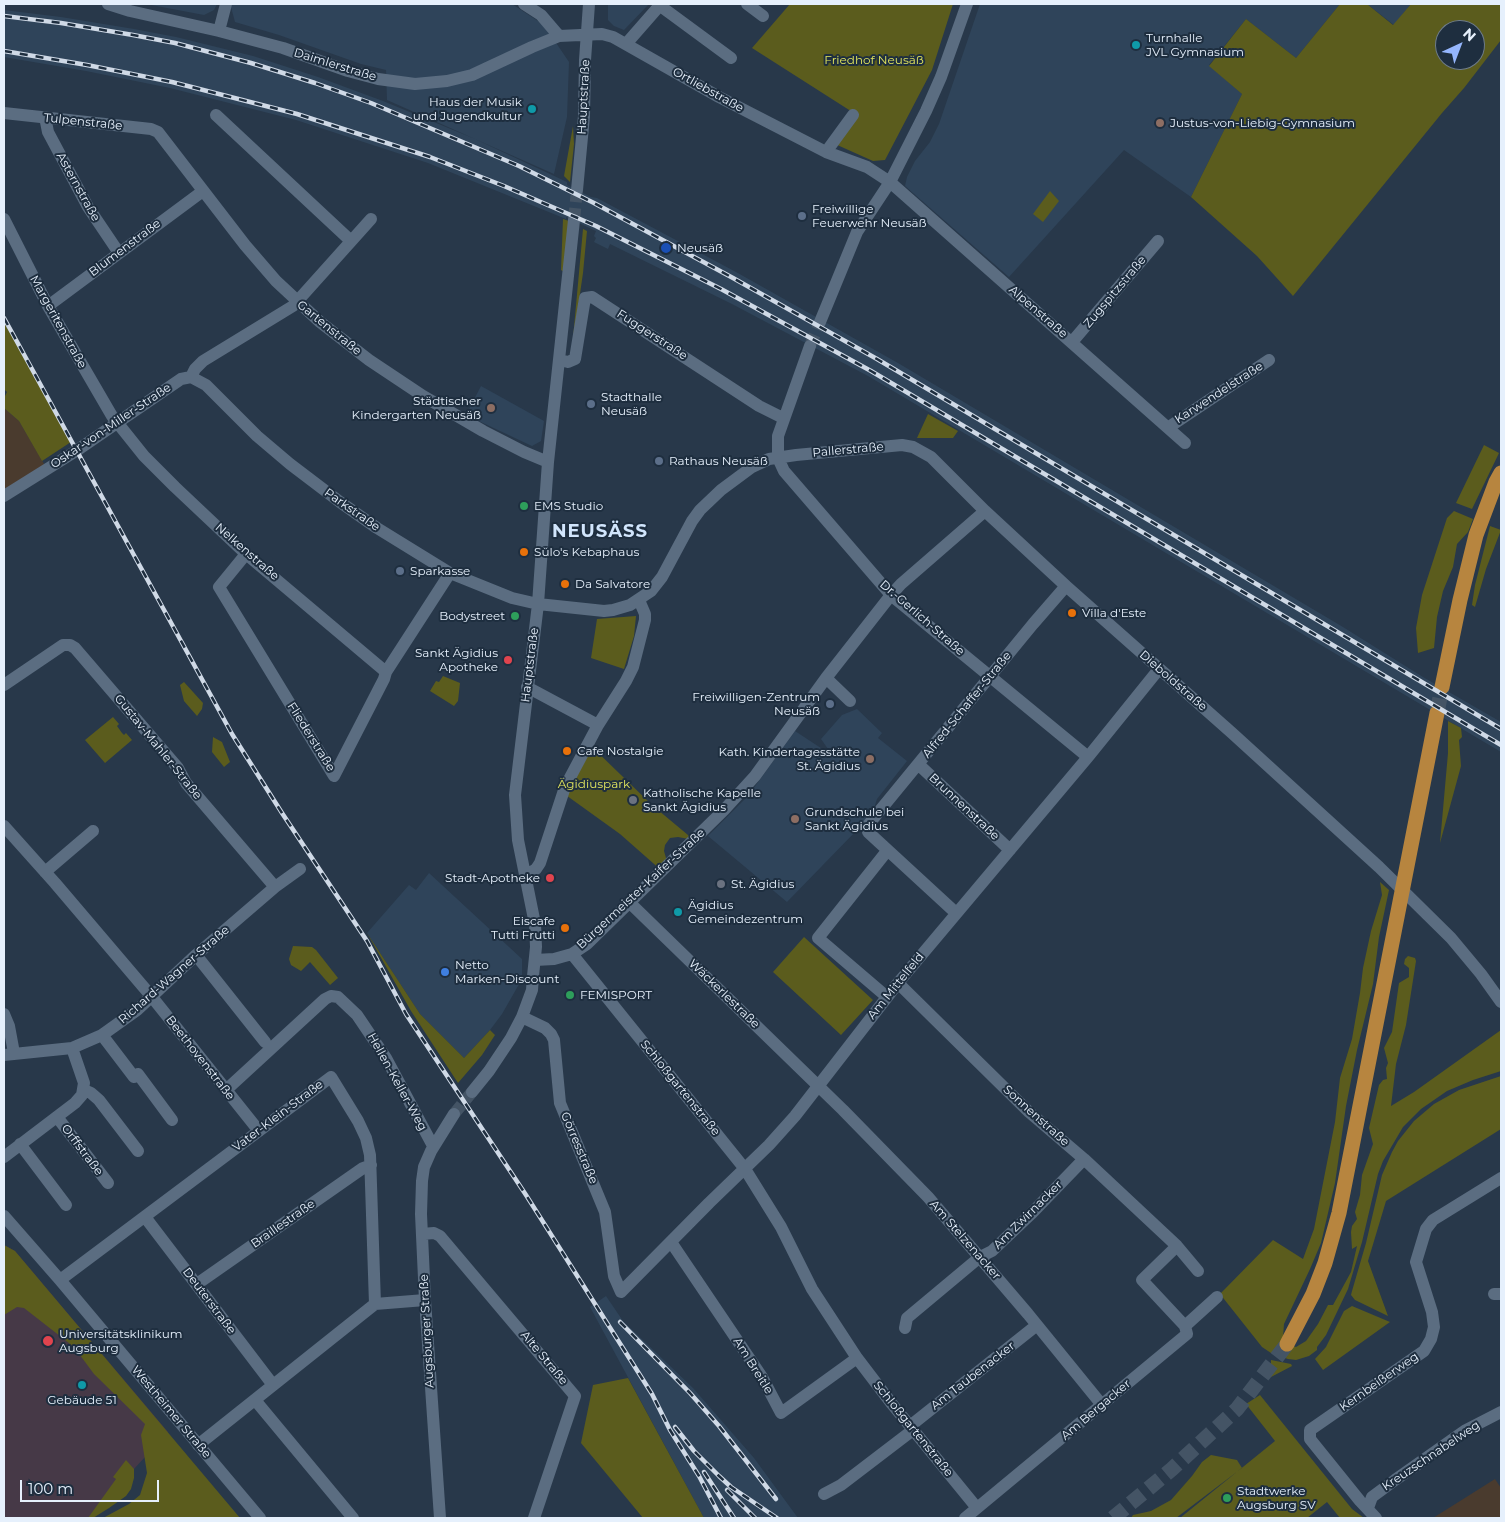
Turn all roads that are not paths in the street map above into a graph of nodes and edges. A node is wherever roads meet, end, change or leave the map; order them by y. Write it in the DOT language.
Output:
graph roads {
  1 [pos="108,4"];
  2 [pos="226,4"];
  3 [pos="524,4"];
  4 [pos="589,4"];
  5 [pos="660,4"];
  6 [pos="747,4"];
  7 [pos="967,4"];
  8 [pos="763,16"];
  9 [pos="219,31"];
  10 [pos="588,34"];
  11 [pos="560,36"];
  12 [pos="626,44"];
  13 [pos="731,58"];
  14 [pos="4,113"];
  15 [pos="216,115"];
  16 [pos="852,115"];
  17 [pos="44,117"];
  18 [pos="161,134"];
  19 [pos="826,152"];
  20 [pos="890,182"];
  21 [pos="577,190"];
  22 [pos="202,191"];
  23 [pos="4,219"];
  24 [pos="371,219"];
  25 [pos="574,220"];
  26 [pos="351,240"];
  27 [pos="1158,241"];
  28 [pos="119,253"];
  29 [pos="297,302"];
  30 [pos="48,306"];
  31 [pos="820,322"];
  32 [pos="1072,342"];
  33 [pos="810,346"];
  34 [pos="560,360"];
  35 [pos="1269,360"];
  36 [pos="191,377"];
  37 [pos="783,418"];
  38 [pos="118,422"];
  39 [pos="1168,427"];
  40 [pos="1185,443"];
  41 [pos="918,449"];
  42 [pos="778,458"];
  43 [pos="548,462"];
  44 [pos="1501,473"];
  45 [pos="4,496"];
  46 [pos="986,511"];
  47 [pos="246,554"];
  48 [pos="450,573"];
  49 [pos="1066,586"];
  50 [pos="891,595"];
  51 [pos="638,600"];
  52 [pos="538,604"];
  53 [pos="1159,669"];
  54 [pos="386,672"];
  55 [pos="990,677"];
  56 [pos="826,678"];
  57 [pos="4,685"];
  58 [pos="527,687"];
  59 [pos="1442,687"];
  60 [pos="850,701"];
  61 [pos="1437,713"];
  62 [pos="598,725"];
  63 [pos="1088,757"];
  64 [pos="918,764"];
  65 [pos="4,826"];
  66 [pos="92,830"];
  67 [pos="1010,850"];
  68 [pos="887,851"];
  69 [pos="300,869"];
  70 [pos="45,872"];
  71 [pos="525,876"];
  72 [pos="275,887"];
  73 [pos="630,903"];
  74 [pos="956,913"];
  75 [pos="572,954"];
  76 [pos="196,955"];
  77 [pos="535,960"];
  78 [pos="898,983"];
  79 [pos="152,997"];
  80 [pos="887,997"];
  81 [pos="1501,1002"];
  82 [pos="4,1014"];
  83 [pos="522,1017"];
  84 [pos="102,1035"];
  85 [pos="265,1042"];
  86 [pos="72,1048"];
  87 [pos="9,1054"];
  88 [pos="818,1086"];
  89 [pos="84,1090"];
  90 [pos="226,1090"];
  91 [pos="472,1092"];
  92 [pos="454,1114"];
  93 [pos="57,1117"];
  94 [pos="172,1120"];
  95 [pos="259,1131"];
  96 [pos="429,1140"];
  97 [pos="20,1144"];
  98 [pos="138,1151"];
  99 [pos="4,1157"];
  100 [pos="1084,1159"];
  101 [pos="371,1165"];
  102 [pos="745,1169"];
  103 [pos="1501,1178"];
  104 [pos="108,1183"];
  105 [pos="66,1205"];
  106 [pos="145,1217"];
  107 [pos="5,1220"];
  108 [pos="422,1234"];
  109 [pos="671,1242"];
  110 [pos="1177,1246"];
  111 [pos="980,1257"];
  112 [pos="1198,1271"];
  113 [pos="60,1280"];
  114 [pos="197,1284"];
  115 [pos="621,1292"];
  116 [pos="1217,1297"];
  117 [pos="425,1300"];
  118 [pos="375,1304"];
  119 [pos="1037,1325"];
  120 [pos="1185,1326"];
  121 [pos="906,1328"];
  122 [pos="1287,1344"];
  123 [pos="857,1358"];
  124 [pos="274,1385"];
  125 [pos="255,1400"];
  126 [pos="1102,1405"];
  127 [pos="1501,1412"];
  128 [pos="911,1428"];
  129 [pos="198,1445"];
  130 [pos="824,1494"];
  131 [pos="977,1508"];
  132 [pos="1368,1508"];
  133 [pos="260,1518"];
  134 [pos="353,1518"];
  135 [pos="440,1518"];
  136 [pos="534,1518"];
  137 [pos="965,1518"];
  138 [pos="1376,1518"];
  1 -- 9 [label="street, Daimlerstraße"];
  2 -- 9 [label="street"];
  3 -- 11 [label="street"];
  4 -- 10 [label="street, Hauptstraße"];
  5 -- 12 [label="street"];
  5 -- 13 [label="street"];
  6 -- 8 [label="street"];
  7 -- 20 [label="street"];
  9 -- 11 [label="street, Daimlerstraße"];
  10 -- 11 [label="street, Daimlerstraße"];
  10 -- 12 [label="street, Ortliebstraße"];
  10 -- 21 [label="street, Hauptstraße"];
  12 -- 19 [label="street, Ortliebstraße"];
  14 -- 17 [label="street, Tulpenstraße"];
  15 -- 26 [label="street"];
  16 -- 19 [label="street"];
  17 -- 18 [label="street, Tulpenstraße"];
  17 -- 28 [label="street, Asternstraße"];
  18 -- 22 [label="street, Gartenstraße"];
  19 -- 20 [label="street, Ortliebstraße"];
  20 -- 31 [label="street"];
  20 -- 32 [label="street, Alpenstraße"];
  22 -- 28 [label="street, Blumenstraße"];
  22 -- 29 [label="street, Gartenstraße"];
  23 -- 30 [label="street, Margeritenstraße"];
  24 -- 26 [label="street, Oskar-von-Miller-Straße"];
  25 -- 34 [label="street, Hauptstraße"];
  26 -- 29 [label="street, Oskar-von-Miller-Straße"];
  27 -- 32 [label="street, Zugspitzstraße"];
  28 -- 30 [label="street, Blumenstraße"];
  29 -- 36 [label="street, Oskar-von-Miller-Straße"];
  29 -- 43 [label="street, Gartenstraße"];
  30 -- 38 [label="street, Margeritenstraße"];
  32 -- 39 [label="street, Alpenstraße"];
  33 -- 37 [label="street"];
  34 -- 37 [label="street, Fuggerstraße"];
  34 -- 43 [label="street, Hauptstraße"];
  35 -- 39 [label="street, Karwendelstraße"];
  36 -- 38 [label="street, Oskar-von-Miller-Straße"];
  36 -- 48 [label="street, Parkstraße"];
  37 -- 42 [label="street"];
  38 -- 45 [label="street, Oskar-von-Miller-Straße"];
  38 -- 47 [label="street, Nelkenstraße"];
  39 -- 40 [label="street, Alpenstraße"];
  41 -- 42 [label="street, Pallerstraße"];
  41 -- 46 [label="street, Dieboldstraße"];
  42 -- 50 [label="street, Dr.-Gerlich-Straße"];
  42 -- 51 [label="street, Pallerstraße"];
  43 -- 52 [label="street, Hauptstraße"];
  44 -- 59 [label="main road"];
  46 -- 49 [label="street, Dieboldstraße"];
  46 -- 50 [label="street, Bürgermeister-Kaifer-Straße"];
  47 -- 54 [label="street, Nelkenstraße"];
  47 -- 54 [label="street, Fliederstraße"];
  48 -- 52 [label="street, Parkstraße"];
  48 -- 54 [label="street, Fliederstraße"];
  49 -- 53 [label="street, Dieboldstraße"];
  49 -- 55 [label="street, Alfred-Schaffer-Straße"];
  50 -- 55 [label="street, Dr.-Gerlich-Straße"];
  50 -- 56 [label="street, Bürgermeister-Kaifer-Straße"];
  51 -- 52 [label="street, Parkstraße"];
  51 -- 62 [label="street"];
  52 -- 58 [label="street, Hauptstraße"];
  53 -- 63 [label="street, Am Mittelfeld"];
  53 -- 81 [label="street, Dieboldstraße"];
  55 -- 63 [label="street, Dr.-Gerlich-Straße"];
  55 -- 64 [label="street, Alfred-Schaffer-Straße"];
  56 -- 60 [label="street"];
  56 -- 73 [label="street, Bürgermeister-Kaifer-Straße"];
  57 -- 72 [label="street, Gustav-Mahler-Straße"];
  58 -- 62 [label="street"];
  58 -- 71 [label="street, Hauptstraße"];
  61 -- 122 [label="main road"];
  62 -- 71 [label="street"];
  63 -- 67 [label="street, Am Mittelfeld"];
  64 -- 67 [label="street, Brunnenstraße"];
  64 -- 68 [label="street, Alfred-Schaffer-Straße"];
  65 -- 70 [label="street, Beethovenstraße"];
  66 -- 70 [label="street"];
  67 -- 74 [label="street, Am Mittelfeld"];
  68 -- 74 [label="street"];
  68 -- 80 [label="street"];
  69 -- 72 [label="street, Richard-Wagner-Straße"];
  70 -- 79 [label="street, Beethovenstraße"];
  71 -- 77 [label="street, Hauptstraße"];
  72 -- 76 [label="street, Richard-Wagner-Straße"];
  73 -- 75 [label="street, Bürgermeister-Kaifer-Straße"];
  73 -- 88 [label="street, Wäckerlestraße"];
  74 -- 78 [label="street, Am Mittelfeld"];
  75 -- 77 [label="street, Bürgermeister-Kaifer-Straße"];
  75 -- 102 [label="street, Schloßgartenstraße"];
  76 -- 79 [label="street, Richard-Wagner-Straße"];
  76 -- 85 [label="street"];
  77 -- 83 [label="street, Hauptstraße"];
  78 -- 80 [label="street, Am Mittelfeld"];
  78 -- 100 [label="street, Sonnenstraße"];
  79 -- 84 [label="street, Richard-Wagner-Straße"];
  79 -- 90 [label="street, Beethovenstraße"];
  80 -- 88 [label="street, Am Mittelfeld"];
  82 -- 87 [label="street"];
  83 -- 91 [label="street, Hauptstraße"];
  83 -- 115 [label="street, Görresstraße"];
  84 -- 86 [label="street, Richard-Wagner-Straße"];
  84 -- 94 [label="street"];
  86 -- 87 [label="street, Richard-Wagner-Straße"];
  86 -- 89 [label="street"];
  88 -- 102 [label="street, Am Mittelfeld"];
  88 -- 111 [label="street, Am Stelzenacker"];
  89 -- 93 [label="street"];
  89 -- 98 [label="street"];
  90 -- 95 [label="street, Beethovenstraße"];
  90 -- 96 [label="street, Hellen-Keller-Weg"];
  92 -- 96 [label="street"];
  93 -- 97 [label="street"];
  93 -- 104 [label="street, Orffstraße"];
  95 -- 101 [label="street, Vater-Klein-Straße"];
  95 -- 106 [label="street, Vater-Klein-Straße"];
  96 -- 108 [label="street, Augsburger Straße"];
  97 -- 99 [label="street"];
  97 -- 105 [label="street"];
  100 -- 110 [label="street, Sonnenstraße"];
  100 -- 111 [label="street, Am Zwirnacker"];
  101 -- 114 [label="street, Braillestraße"];
  101 -- 118 [label="street, Vater-Klein-Straße"];
  102 -- 109 [label="street, Am Mittelfeld"];
  102 -- 123 [label="street, Schloßgartenstraße"];
  103 -- 132 [label="street, Kernbeißerweg"];
  106 -- 113 [label="street, Vater-Klein-Straße"];
  106 -- 114 [label="street, Deuterstraße"];
  107 -- 113 [label="street, Westheimer Straße"];
  108 -- 117 [label="street, Augsburger Straße"];
  108 -- 136 [label="street, Alte Straße"];
  109 -- 115 [label="street, Am Mittelfeld"];
  109 -- 123 [label="street, Am Breitle"];
  110 -- 112 [label="street, Sonnenstraße"];
  110 -- 120 [label="street"];
  111 -- 119 [label="street, Am Stelzenacker"];
  111 -- 121 [label="street, Am Zwirnacker"];
  113 -- 129 [label="street, Westheimer Straße"];
  114 -- 124 [label="street, Deuterstraße"];
  116 -- 120 [label="street, Am Bergacker"];
  117 -- 118 [label="street"];
  117 -- 135 [label="street, Augsburger Straße"];
  118 -- 124 [label="street"];
  119 -- 126 [label="street, Am Stelzenacker"];
  119 -- 128 [label="street, Am Taubenacker"];
  120 -- 126 [label="street, Am Bergacker"];
  123 -- 128 [label="street, Schloßgartenstraße"];
  124 -- 125 [label="street"];
  125 -- 129 [label="street"];
  125 -- 134 [label="street"];
  126 -- 131 [label="street, Am Bergacker"];
  127 -- 132 [label="street, Kreuzschnabelweg"];
  128 -- 130 [label="street, Am Taubenacker"];
  128 -- 131 [label="street, Schloßgartenstraße"];
  129 -- 133 [label="street, Westheimer Straße"];
  131 -- 137 [label="street, Am Bergacker"];
  132 -- 138 [label="street"];
}
